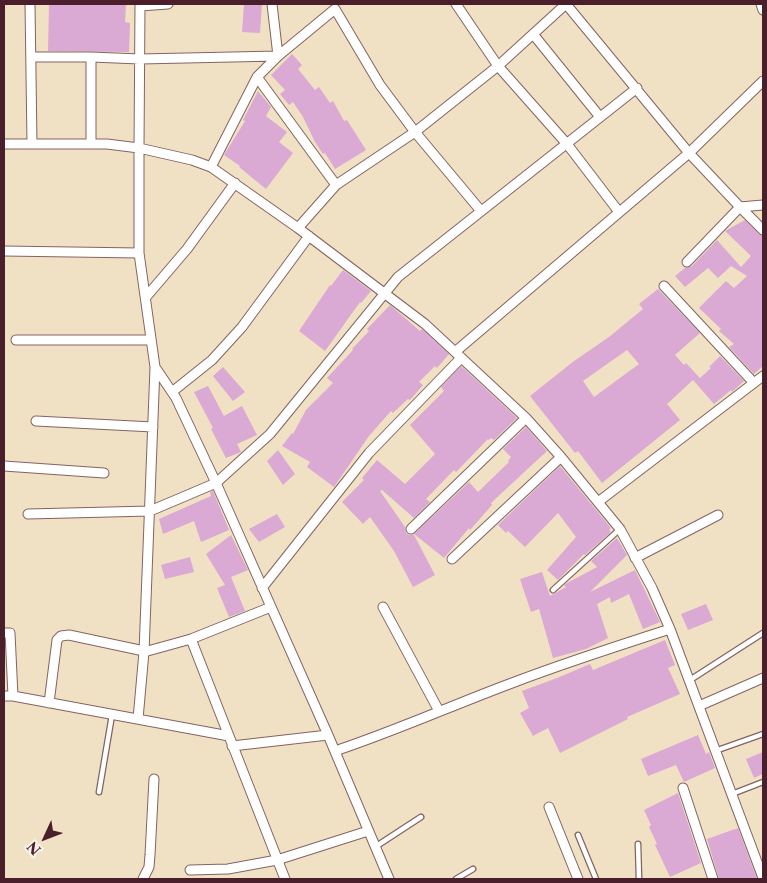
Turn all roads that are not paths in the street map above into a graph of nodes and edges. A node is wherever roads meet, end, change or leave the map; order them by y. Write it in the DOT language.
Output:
graph roads {
  1 [pos="30,4"];
  2 [pos="168,4"];
  3 [pos="272,4"];
  4 [pos="344,4"];
  5 [pos="456,4"];
  6 [pos="566,4"];
  7 [pos="761,4"];
  8 [pos="140,5"];
  9 [pos="335,9"];
  10 [pos="763,10"];
  11 [pos="533,34"];
  12 [pos="278,56"];
  13 [pos="91,57"];
  14 [pos="30,58"];
  15 [pos="140,59"];
  16 [pos="498,66"];
  17 [pos="257,77"];
  18 [pos="763,81"];
  19 [pos="637,88"];
  20 [pos="600,117"];
  21 [pos="415,132"];
  22 [pos="4,144"];
  23 [pos="32,144"];
  24 [pos="91,144"];
  25 [pos="567,144"];
  26 [pos="140,148"];
  27 [pos="689,153"];
  28 [pos="212,167"];
  29 [pos="235,183"];
  30 [pos="336,185"];
  31 [pos="740,206"];
  32 [pos="763,206"];
  33 [pos="481,211"];
  34 [pos="620,212"];
  35 [pos="298,228"];
  36 [pos="763,230"];
  37 [pos="309,236"];
  38 [pos="4,251"];
  39 [pos="139,252"];
  40 [pos="687,262"];
  41 [pos="664,286"];
  42 [pos="384,293"];
  43 [pos="146,297"];
  44 [pos="16,340"];
  45 [pos="152,340"];
  46 [pos="458,355"];
  47 [pos="155,367"];
  48 [pos="763,376"];
  49 [pos="754,383"];
  50 [pos="172,392"];
  51 [pos="526,418"];
  52 [pos="36,421"];
  53 [pos="153,427"];
  54 [pos="562,457"];
  55 [pos="4,466"];
  56 [pos="104,473"];
  57 [pos="216,483"];
  58 [pos="598,502"];
  59 [pos="150,511"];
  60 [pos="28,514"];
  61 [pos="718,515"];
  62 [pos="411,529"];
  63 [pos="620,529"];
  64 [pos="636,558"];
  65 [pos="452,559"];
  66 [pos="262,588"];
  67 [pos="554,590"];
  68 [pos="271,607"];
  69 [pos="383,607"];
  70 [pos="670,629"];
  71 [pos="763,632"];
  72 [pos="4,633"];
  73 [pos="190,639"];
  74 [pos="144,651"];
  75 [pos="763,678"];
  76 [pos="689,681"];
  77 [pos="8,696"];
  78 [pos="49,703"];
  79 [pos="699,706"];
  80 [pos="439,711"];
  81 [pos="112,715"];
  82 [pos="138,719"];
  83 [pos="763,734"];
  84 [pos="328,735"];
  85 [pos="229,736"];
  86 [pos="232,746"];
  87 [pos="335,751"];
  88 [pos="715,751"];
  89 [pos="154,779"];
  90 [pos="763,782"];
  91 [pos="683,788"];
  92 [pos="99,792"];
  93 [pos="732,794"];
  94 [pos="549,807"];
  95 [pos="421,817"];
  96 [pos="368,831"];
  97 [pos="578,835"];
  98 [pos="638,844"];
  99 [pos="375,847"];
  100 [pos="277,860"];
  101 [pos="473,869"];
  102 [pos="190,870"];
  103 [pos="763,878"];
  104 [pos="143,879"];
  105 [pos="285,879"];
  106 [pos="388,879"];
  107 [pos="456,879"];
  108 [pos="578,879"];
  109 [pos="596,879"];
  110 [pos="639,879"];
  111 [pos="713,879"];
  1 -- 14 [label="street"];
  2 -- 8 [label="street"];
  3 -- 12 [label="street"];
  4 -- 9 [label="street"];
  5 -- 16 [label="street"];
  6 -- 11 [label="street"];
  6 -- 19 [label="street"];
  7 -- 10 [label="street"];
  8 -- 15 [label="street"];
  9 -- 12 [label="street"];
  9 -- 21 [label="street"];
  11 -- 16 [label="street"];
  11 -- 20 [label="street"];
  12 -- 15 [label="street"];
  12 -- 17 [label="street"];
  13 -- 14 [label="street"];
  13 -- 15 [label="street"];
  13 -- 24 [label="street"];
  14 -- 23 [label="street"];
  15 -- 26 [label="street"];
  16 -- 21 [label="street"];
  16 -- 25 [label="street"];
  17 -- 28 [label="street"];
  17 -- 30 [label="street"];
  18 -- 27 [label="street"];
  19 -- 20 [label="street"];
  19 -- 27 [label="street"];
  20 -- 25 [label="street"];
  21 -- 30 [label="street"];
  21 -- 33 [label="street"];
  22 -- 23 [label="street"];
  23 -- 24 [label="street"];
  24 -- 26 [label="street"];
  25 -- 33 [label="street"];
  25 -- 34 [label="street"];
  26 -- 28 [label="street"];
  26 -- 39 [label="street"];
  27 -- 31 [label="street"];
  27 -- 34 [label="street"];
  28 -- 29 [label="street"];
  29 -- 35 [label="street"];
  29 -- 43 [label="street"];
  30 -- 35 [label="street"];
  31 -- 32 [label="street"];
  31 -- 36 [label="street"];
  31 -- 40 [label="street"];
  33 -- 42 [label="street"];
  34 -- 46 [label="street"];
  35 -- 37 [label="street"];
  37 -- 42 [label="street"];
  37 -- 50 [label="street"];
  38 -- 39 [label="street"];
  39 -- 43 [label="street"];
  41 -- 49 [label="street"];
  42 -- 46 [label="street"];
  42 -- 57 [label="street"];
  43 -- 45 [label="street"];
  44 -- 45 [label="street"];
  45 -- 47 [label="street"];
  46 -- 51 [label="street"];
  46 -- 66 [label="street"];
  47 -- 50 [label="street"];
  47 -- 53 [label="street"];
  48 -- 49 [label="street"];
  49 -- 58 [label="street"];
  50 -- 57 [label="street"];
  51 -- 54 [label="street"];
  51 -- 62 [label="street"];
  52 -- 53 [label="street"];
  53 -- 59 [label="street"];
  54 -- 58 [label="street"];
  54 -- 65 [label="street"];
  55 -- 56 [label="street"];
  57 -- 59 [label="street"];
  57 -- 66 [label="street"];
  58 -- 63 [label="street"];
  59 -- 60 [label="street"];
  59 -- 74 [label="street"];
  61 -- 64 [label="street"];
  63 -- 64 [label="street"];
  63 -- 67 [label="lane"];
  64 -- 70 [label="street"];
  66 -- 68 [label="street"];
  68 -- 73 [label="street"];
  68 -- 84 [label="street"];
  69 -- 80 [label="street"];
  70 -- 76 [label="street"];
  70 -- 80 [label="street"];
  71 -- 76 [label="lane"];
  72 -- 77 [label="street"];
  73 -- 74 [label="street"];
  73 -- 85 [label="street"];
  74 -- 78 [label="street"];
  74 -- 82 [label="street"];
  75 -- 79 [label="street"];
  76 -- 79 [label="street"];
  77 -- 78 [label="street"];
  78 -- 81 [label="street"];
  79 -- 88 [label="street"];
  80 -- 87 [label="street"];
  81 -- 82 [label="street"];
  81 -- 92 [label="lane"];
  82 -- 85 [label="street"];
  83 -- 88 [label="lane"];
  84 -- 86 [label="street"];
  84 -- 87 [label="street"];
  85 -- 86 [label="street"];
  86 -- 100 [label="street"];
  87 -- 96 [label="street"];
  88 -- 93 [label="street"];
  89 -- 104 [label="street"];
  90 -- 93 [label="lane"];
  91 -- 111 [label="street"];
  93 -- 103 [label="street"];
  94 -- 108 [label="street"];
  95 -- 99 [label="lane"];
  96 -- 99 [label="street"];
  96 -- 100 [label="street"];
  97 -- 109 [label="lane"];
  98 -- 110 [label="lane"];
  99 -- 106 [label="street"];
  100 -- 102 [label="street"];
  100 -- 105 [label="street"];
  101 -- 107 [label="lane"];
}
